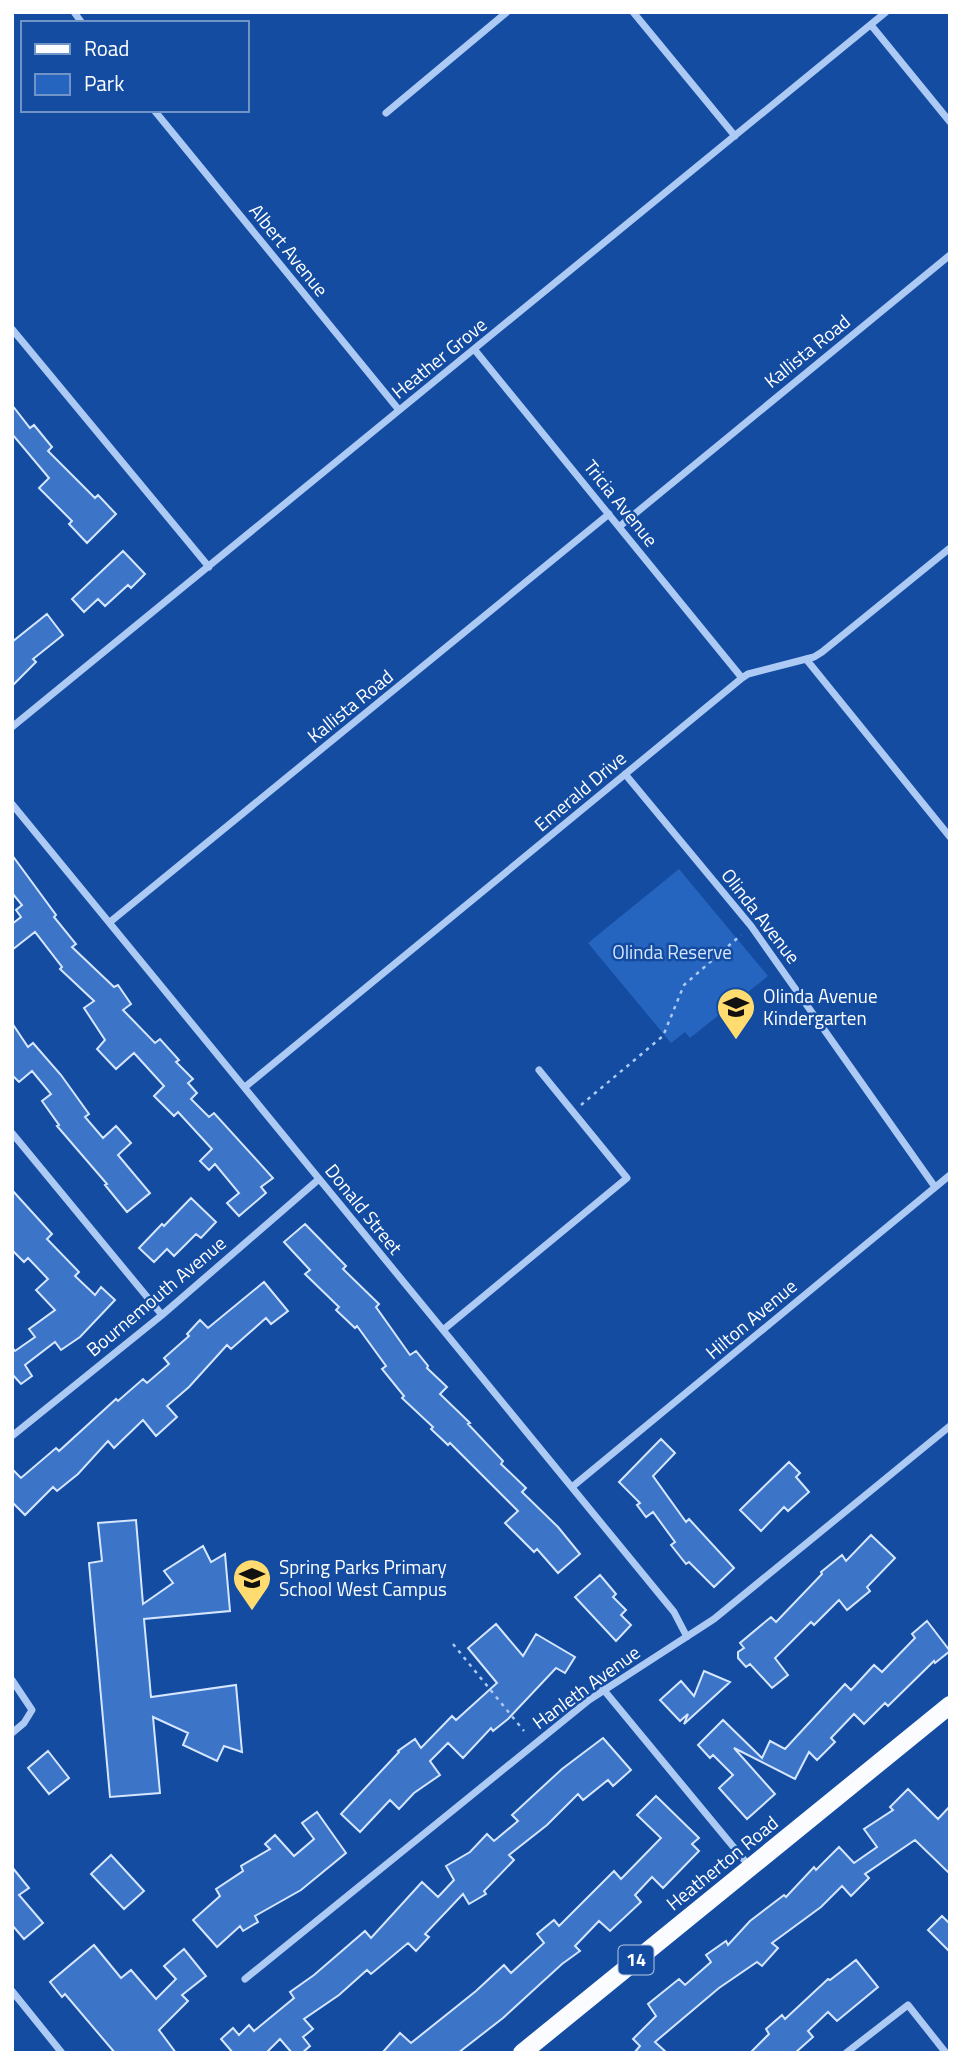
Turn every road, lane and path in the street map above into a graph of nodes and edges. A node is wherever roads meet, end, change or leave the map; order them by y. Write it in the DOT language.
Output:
graph roads {
  1 [pos="507,12"];
  2 [pos="633,12"];
  3 [pos="886,12"];
  4 [pos="871,25"];
  5 [pos="156,112"];
  6 [pos="386,113"];
  7 [pos="950,122"];
  8 [pos="735,136"];
  9 [pos="950,255"];
  10 [pos="12,329"];
  11 [pos="474,349"];
  12 [pos="400,410"];
  13 [pos="609,514"];
  14 [pos="620,526"];
  15 [pos="950,548"];
  16 [pos="209,567"];
  17 [pos="806,659"];
  18 [pos="742,678"];
  19 [pos="12,727"];
  20 [pos="625,774"];
  21 [pos="12,804"];
  22 [pos="950,837"];
  23 [pos="110,922"];
  24 [pos="751,926"];
  25 [pos="539,1070"];
  26 [pos="245,1087"];
  27 [pos="573,1112"];
  28 [pos="12,1133"];
  29 [pos="950,1175"];
  30 [pos="319,1179"];
  31 [pos="935,1187"];
  32 [pos="162,1315"];
  33 [pos="443,1330"];
  34 [pos="950,1426"];
  35 [pos="12,1436"];
  36 [pos="572,1487"];
  37 [pos="687,1637"];
  38 [pos="453,1644"];
  39 [pos="12,1681"];
  40 [pos="603,1689"];
  41 [pos="950,1705"];
  42 [pos="524,1731"];
  43 [pos="12,1733"];
  44 [pos="750,1867"];
  45 [pos="245,1979"];
  46 [pos="12,1990"];
  47 [pos="62,2053"];
  48 [pos="522,2053"];
  49 [pos="846,2053"];
  50 [pos="946,2053"];
  1 -- 6 [label="street"];
  2 -- 8 [label="street"];
  3 -- 4 [label="street, Heather Grove"];
  4 -- 7 [label="street"];
  4 -- 8 [label="street, Heather Grove"];
  5 -- 12 [label="street, Albert Avenue"];
  8 -- 11 [label="street, Heather Grove"];
  9 -- 14 [label="street, Kallista Road"];
  10 -- 16 [label="street"];
  11 -- 12 [label="street, Heather Grove"];
  11 -- 13 [label="street, Tricia Avenue"];
  12 -- 16 [label="street, Heather Grove"];
  13 -- 14 [label="street, Tricia Avenue"];
  13 -- 23 [label="street, Kallista Road"];
  14 -- 18 [label="street, Tricia Avenue"];
  15 -- 17 [label="street, Emerald Drive"];
  16 -- 19 [label="street, Heather Grove"];
  17 -- 18 [label="street, Emerald Drive"];
  17 -- 22 [label="street"];
  18 -- 20 [label="street, Emerald Drive"];
  20 -- 24 [label="street, Olinda Avenue"];
  20 -- 26 [label="street, Emerald Drive"];
  21 -- 23 [label="street, Donald Street"];
  23 -- 26 [label="street, Donald Street"];
  24 -- 27 [label="path"];
  24 -- 31 [label="street, Olinda Avenue"];
  25 -- 27 [label="street"];
  26 -- 30 [label="street, Donald Street"];
  27 -- 33 [label="street"];
  28 -- 32 [label="street"];
  29 -- 31 [label="street, Hilton Avenue"];
  30 -- 32 [label="street, Bournemouth Avenue"];
  30 -- 33 [label="street, Donald Street"];
  31 -- 36 [label="street, Hilton Avenue"];
  32 -- 35 [label="street, Bournemouth Avenue"];
  33 -- 36 [label="street, Donald Street"];
  34 -- 37 [label="street, Hanleth Avenue"];
  36 -- 37 [label="street, Donald Street"];
  37 -- 40 [label="street, Hanleth Avenue"];
  38 -- 42 [label="path"];
  39 -- 43 [label="street"];
  40 -- 44 [label="street"];
  40 -- 45 [label="street, Hanleth Avenue"];
  41 -- 44 [label="main road, Heatherton Road / 14"];
  44 -- 48 [label="main road, Heatherton Road / 14"];
  46 -- 47 [label="street"];
  49 -- 50 [label="street"];
}
